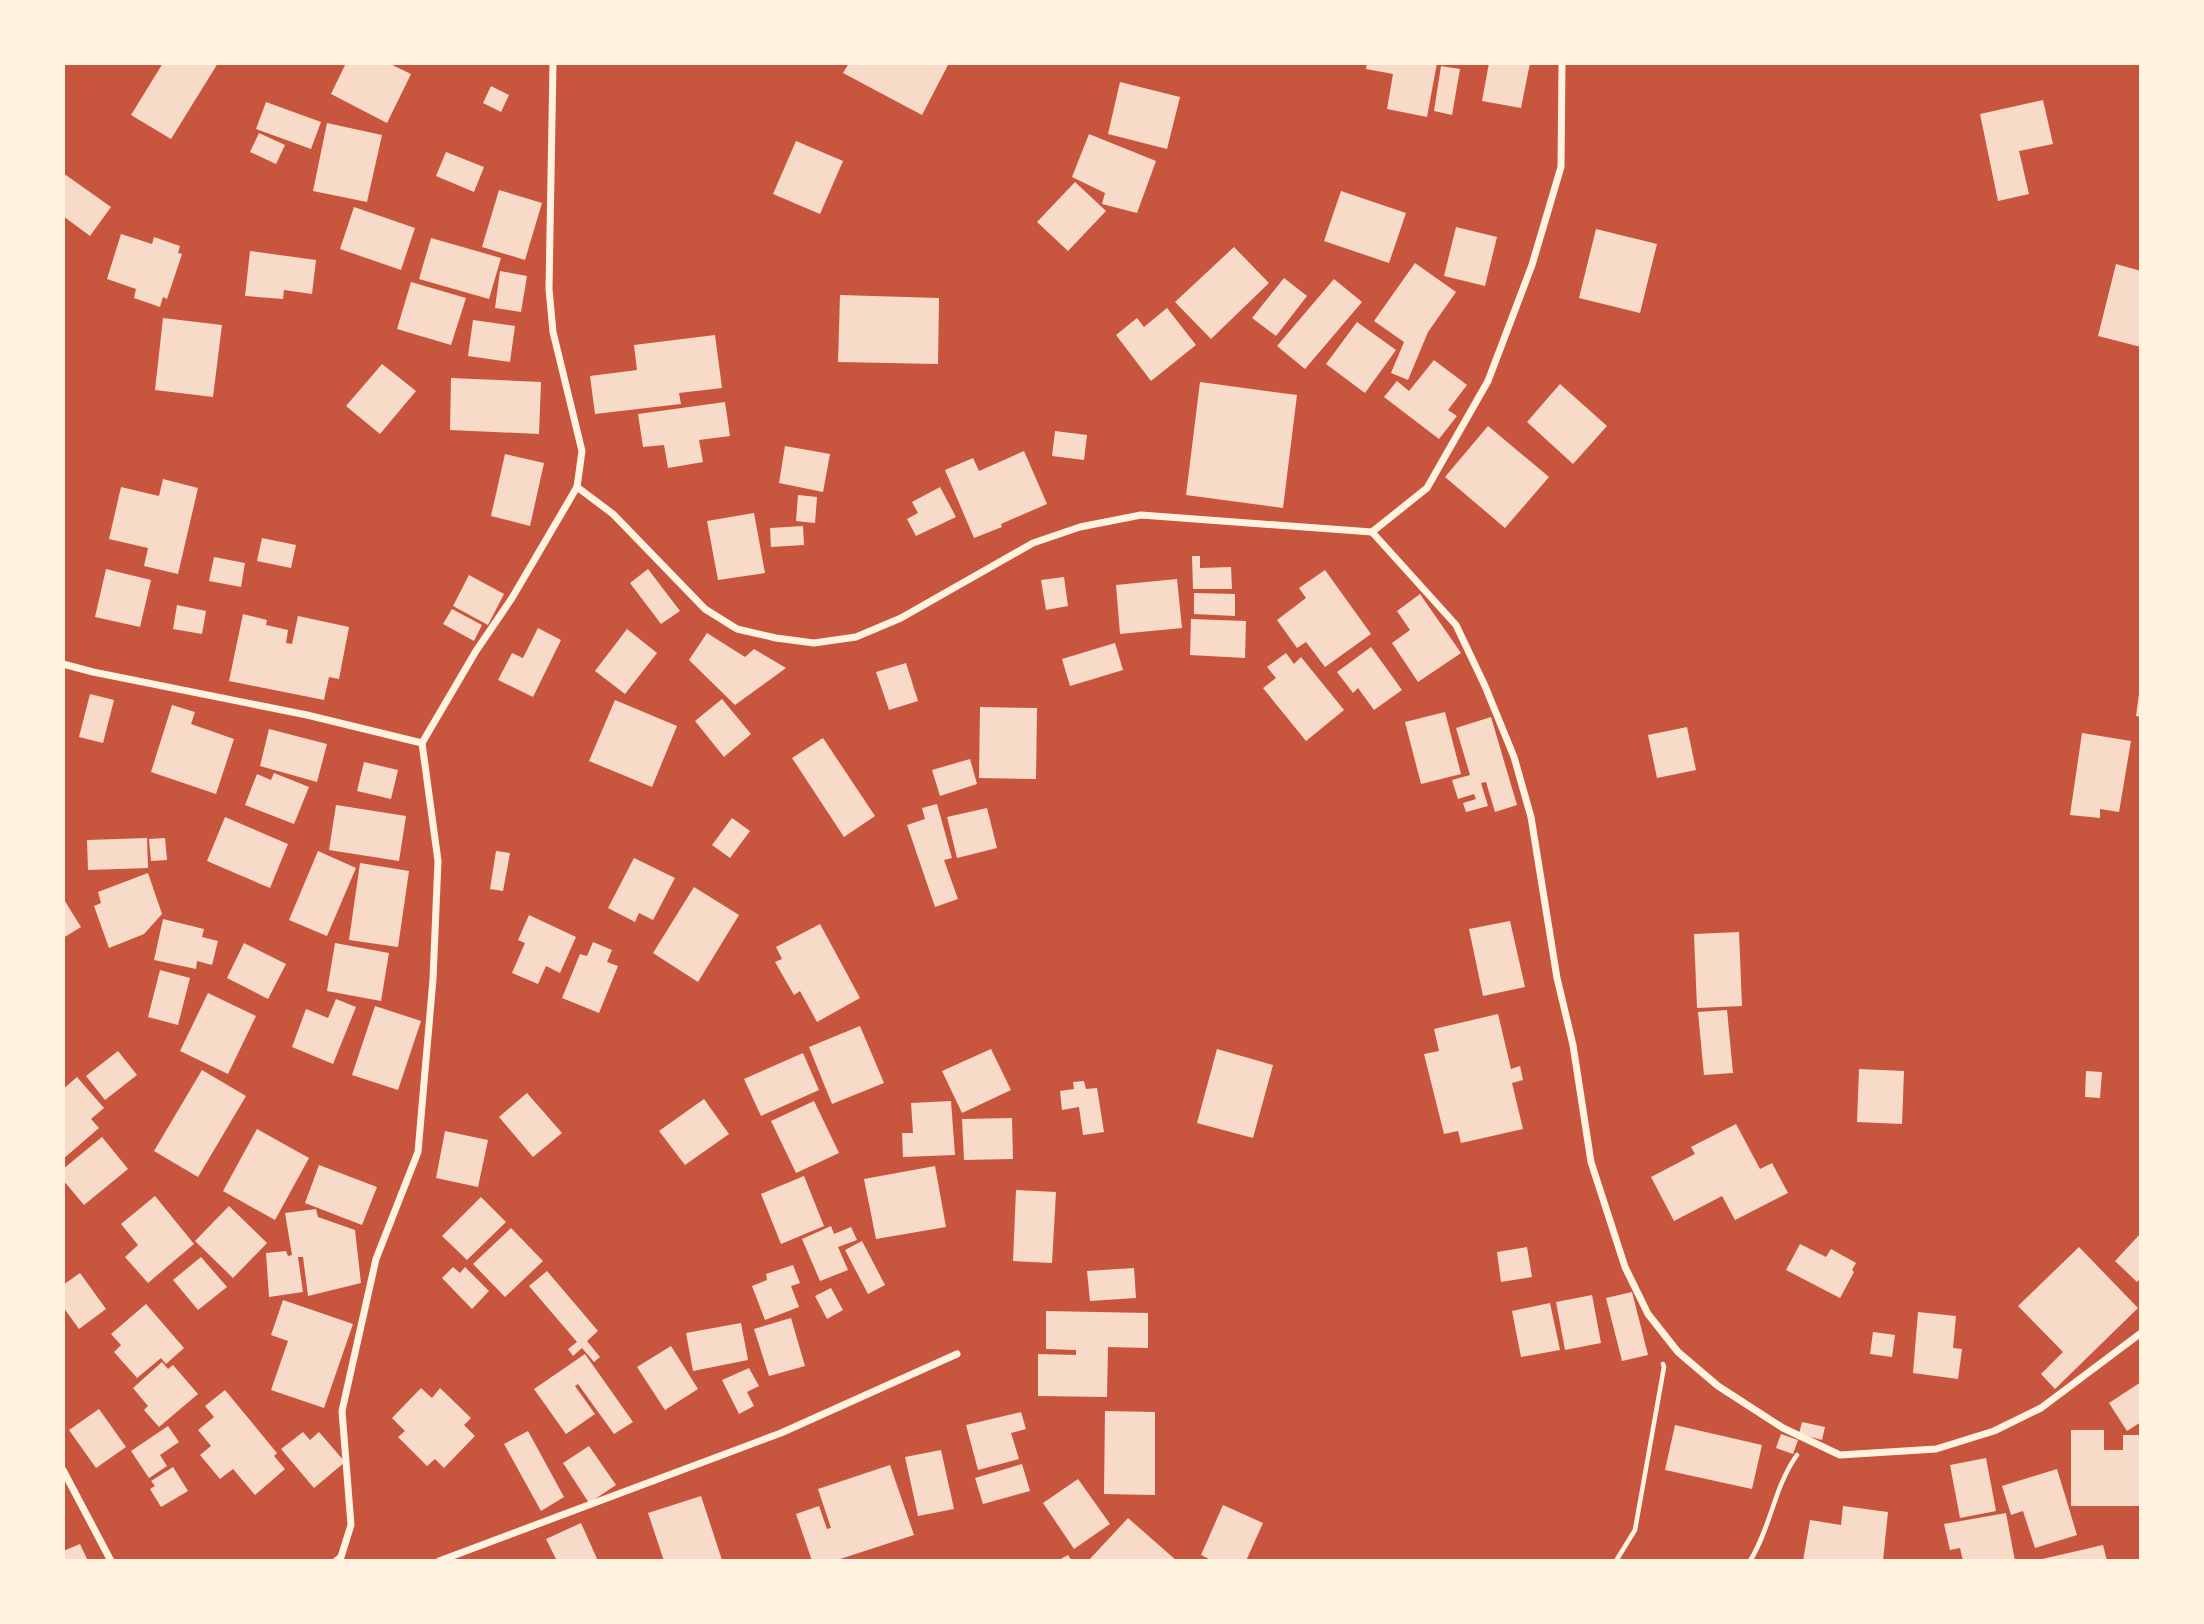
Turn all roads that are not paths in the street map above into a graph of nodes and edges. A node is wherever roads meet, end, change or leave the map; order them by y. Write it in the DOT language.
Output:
graph roads {
  1 [pos="553,63"];
  2 [pos="1562,63"];
  3 [pos="578,486"];
  4 [pos="1372,532"];
  5 [pos="63,664"];
  6 [pos="422,743"];
  7 [pos="2141,1333"];
  8 [pos="957,1354"];
  9 [pos="63,1470"];
  10 [pos="342,1560"];
  11 [pos="111,1561"];
  12 [pos="439,1561"];
  1 -- 3 [label="street"];
  2 -- 4 [label="street"];
  3 -- 4 [label="street"];
  3 -- 6 [label="street"];
  4 -- 7 [label="street"];
  5 -- 6 [label="street"];
  6 -- 10 [label="street"];
  8 -- 12 [label="street"];
  9 -- 11 [label="street"];
}
